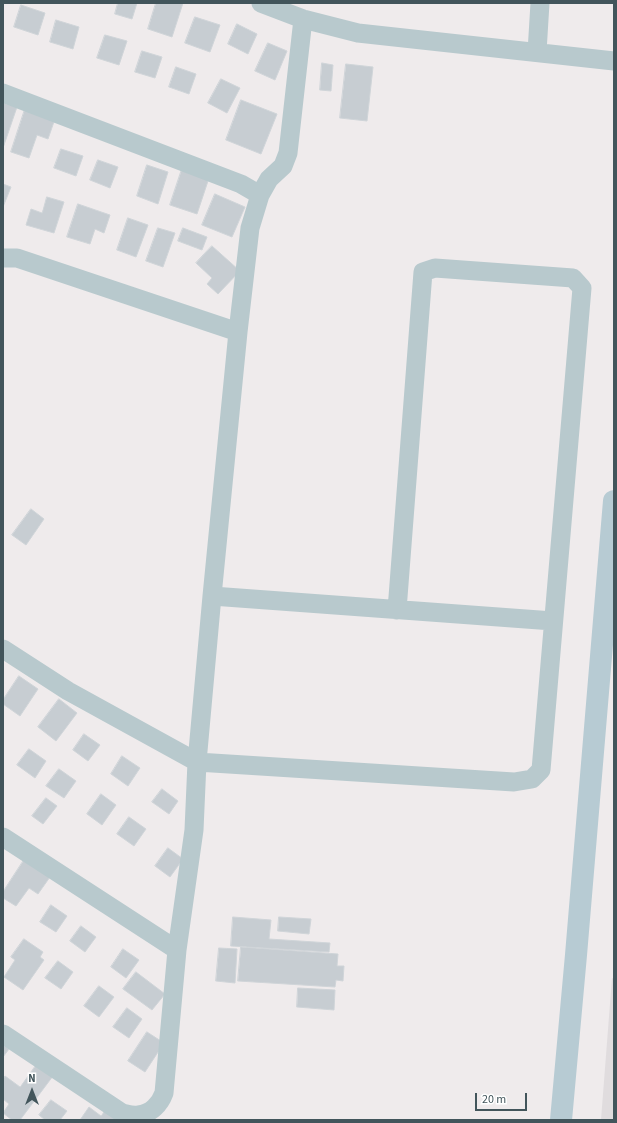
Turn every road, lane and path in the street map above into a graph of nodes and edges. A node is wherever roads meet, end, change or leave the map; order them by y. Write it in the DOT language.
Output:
graph roads {
  1 [pos="261,3"];
  2 [pos="540,3"];
  3 [pos="303,19"];
  4 [pos="537,52"];
  5 [pos="614,61"];
  6 [pos="3,93"];
  7 [pos="260,195"];
  8 [pos="3,258"];
  9 [pos="238,332"];
  10 [pos="614,501"];
  11 [pos="212,596"];
  12 [pos="397,610"];
  13 [pos="553,621"];
  14 [pos="3,649"];
  15 [pos="197,762"];
  16 [pos="3,837"];
  17 [pos="177,950"];
  18 [pos="3,1034"];
  19 [pos="561,1120"];
  1 -- 3 [label="street"];
  2 -- 4 [label="street"];
  3 -- 4 [label="street"];
  3 -- 7 [label="street"];
  4 -- 5 [label="street"];
  6 -- 7 [label="street"];
  7 -- 9 [label="street"];
  8 -- 9 [label="street"];
  9 -- 11 [label="street"];
  10 -- 19 [label="street"];
  11 -- 12 [label="street"];
  11 -- 15 [label="street"];
  12 -- 13 [label="street"];
  12 -- 13 [label="street"];
  13 -- 15 [label="street"];
  14 -- 15 [label="street"];
  15 -- 17 [label="street"];
  16 -- 17 [label="street"];
  17 -- 18 [label="street"];
}
